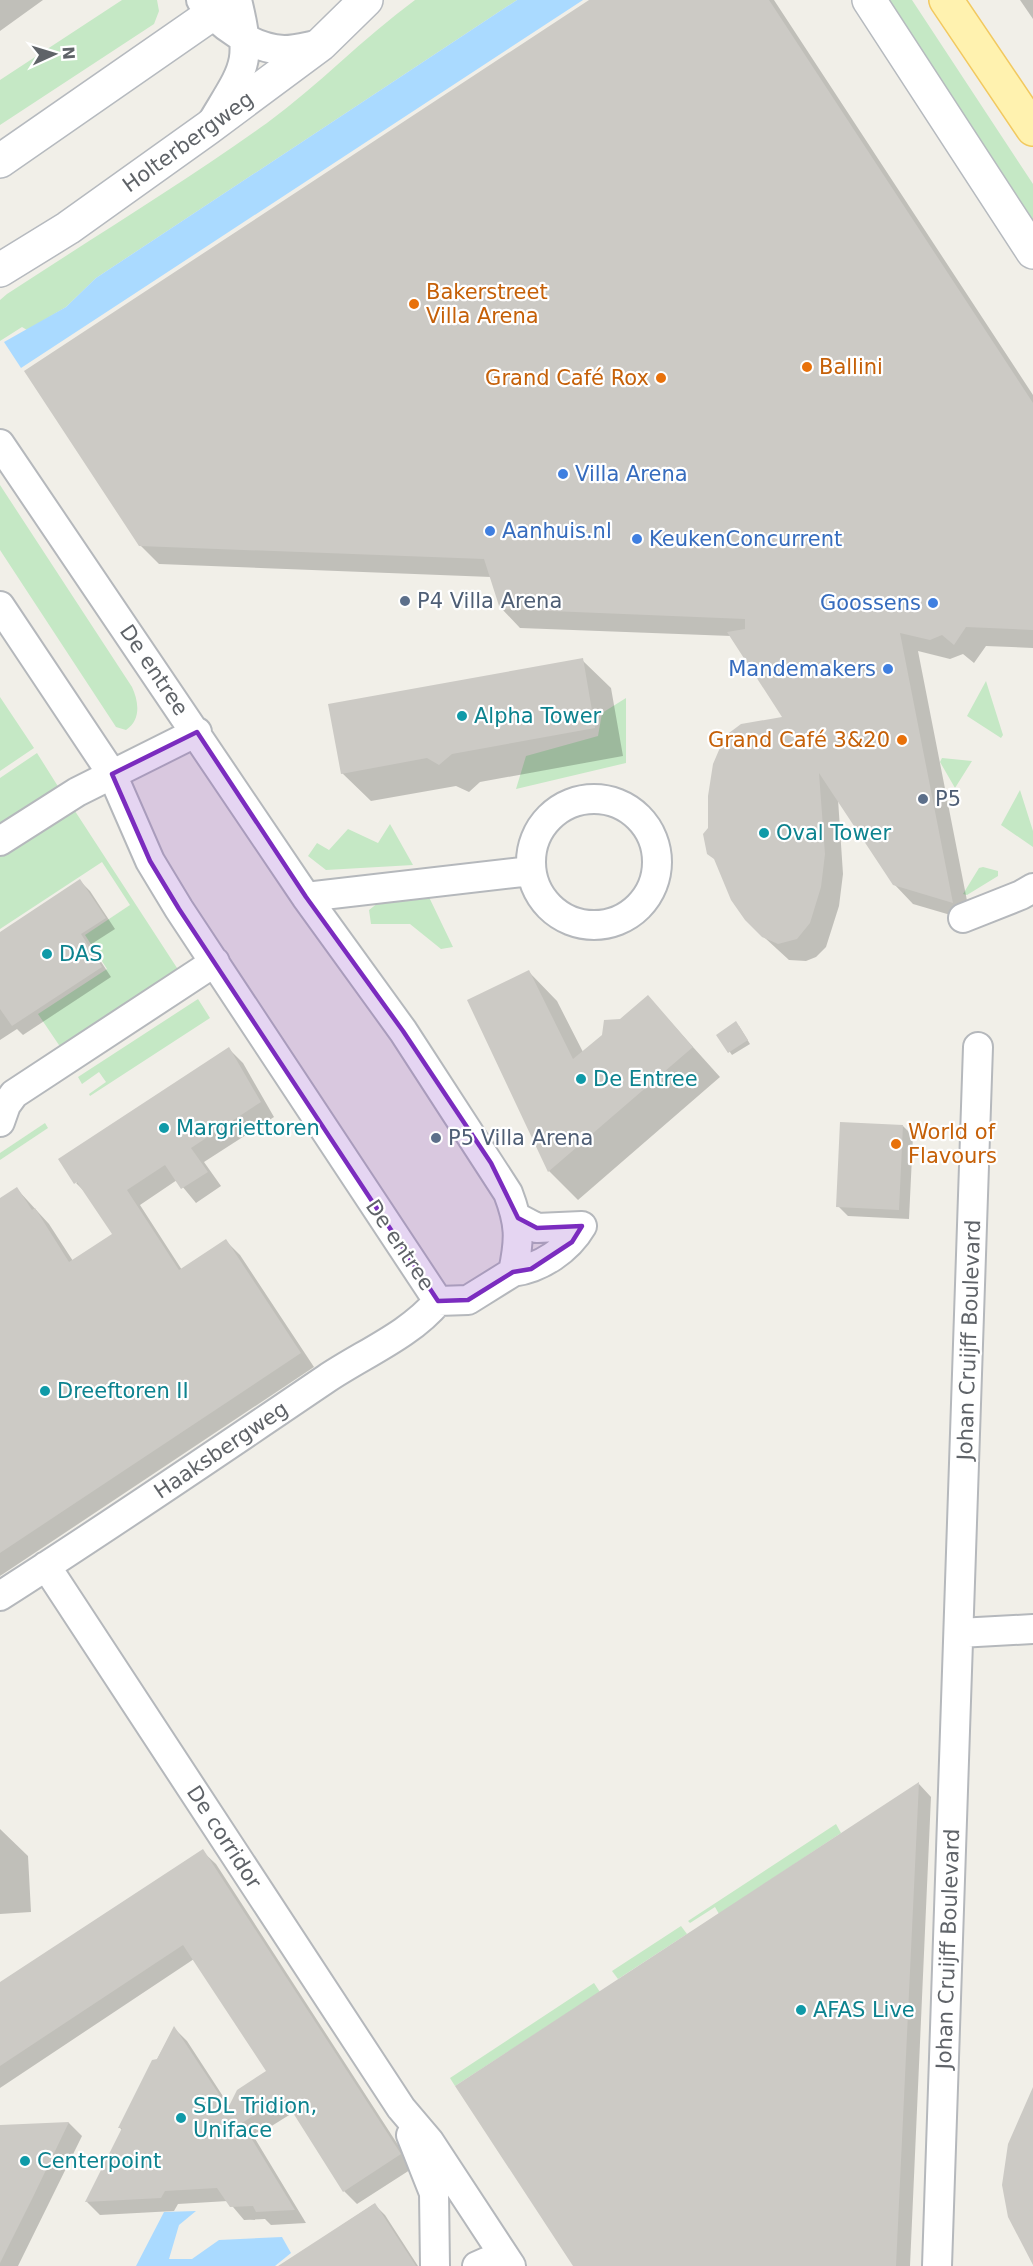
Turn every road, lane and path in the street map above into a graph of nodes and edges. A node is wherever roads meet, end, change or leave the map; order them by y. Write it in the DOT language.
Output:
graph roads {
  1 [pos="366,0"];
  2 [pos="869,0"];
  3 [pos="946,0"];
  4 [pos="220,3"];
  5 [pos="246,38"];
  6 [pos="321,44"];
  7 [pos="208,128"];
  8 [pos="1033,129"];
  9 [pos="0,161"];
  10 [pos="1033,252"];
  11 [pos="0,270"];
  12 [pos="0,444"];
  13 [pos="0,606"];
  14 [pos="196,732"];
  15 [pos="112,774"];
  16 [pos="0,841"];
  17 [pos="531,871"];
  18 [pos="1033,888"];
  19 [pos="306,897"];
  20 [pos="963,918"];
  21 [pos="216,962"];
  22 [pos="978,1047"];
  23 [pos="7,1095"];
  24 [pos="0,1122"];
  25 [pos="518,1218"];
  26 [pos="513,1272"];
  27 [pos="438,1301"];
  28 [pos="46,1566"];
  29 [pos="0,1596"];
  30 [pos="1033,1629"];
  31 [pos="959,1633"];
  32 [pos="401,2108"];
  33 [pos="435,2266"];
  34 [pos="477,2266"];
  35 [pos="505,2266"];
  36 [pos="511,2266"];
  37 [pos="937,2266"];
  1 -- 6 [label="main road, Holterbergweg"];
  2 -- 10 [label="main road"];
  3 -- 8 [label="main road"];
  4 -- 5 [label="street"];
  4 -- 9 [label="main road"];
  5 -- 6 [label="street"];
  5 -- 7 [label="street"];
  6 -- 7 [label="main road, Holterbergweg"];
  7 -- 11 [label="main road, Holterbergweg"];
  12 -- 14 [label="street, De entree"];
  13 -- 15 [label="street, De entree"];
  14 -- 15 [label="street"];
  14 -- 19 [label="street, De entree"];
  15 -- 16 [label="street"];
  15 -- 21 [label="street, De entree"];
  17 -- 17 [label="street"];
  17 -- 19 [label="street"];
  18 -- 20 [label="street"];
  19 -- 25 [label="street, De entree"];
  21 -- 23 [label="street"];
  21 -- 27 [label="street, De entree"];
  22 -- 31 [label="street, Johan Cruijff Boulevard"];
  23 -- 24 [label="street"];
  25 -- 26 [label="street, De entree"];
  25 -- 26 [label="street"];
  26 -- 27 [label="street, De entree"];
  27 -- 28 [label="street, Haaksbergweg"];
  28 -- 29 [label="street, Haaksbergweg"];
  28 -- 32 [label="street, De corridor"];
  30 -- 31 [label="street"];
  31 -- 37 [label="street, Johan Cruijff Boulevard"];
  32 -- 33 [label="street, De corridor"];
  32 -- 36 [label="street, De corridor"];
  34 -- 35 [label="street"];
}
